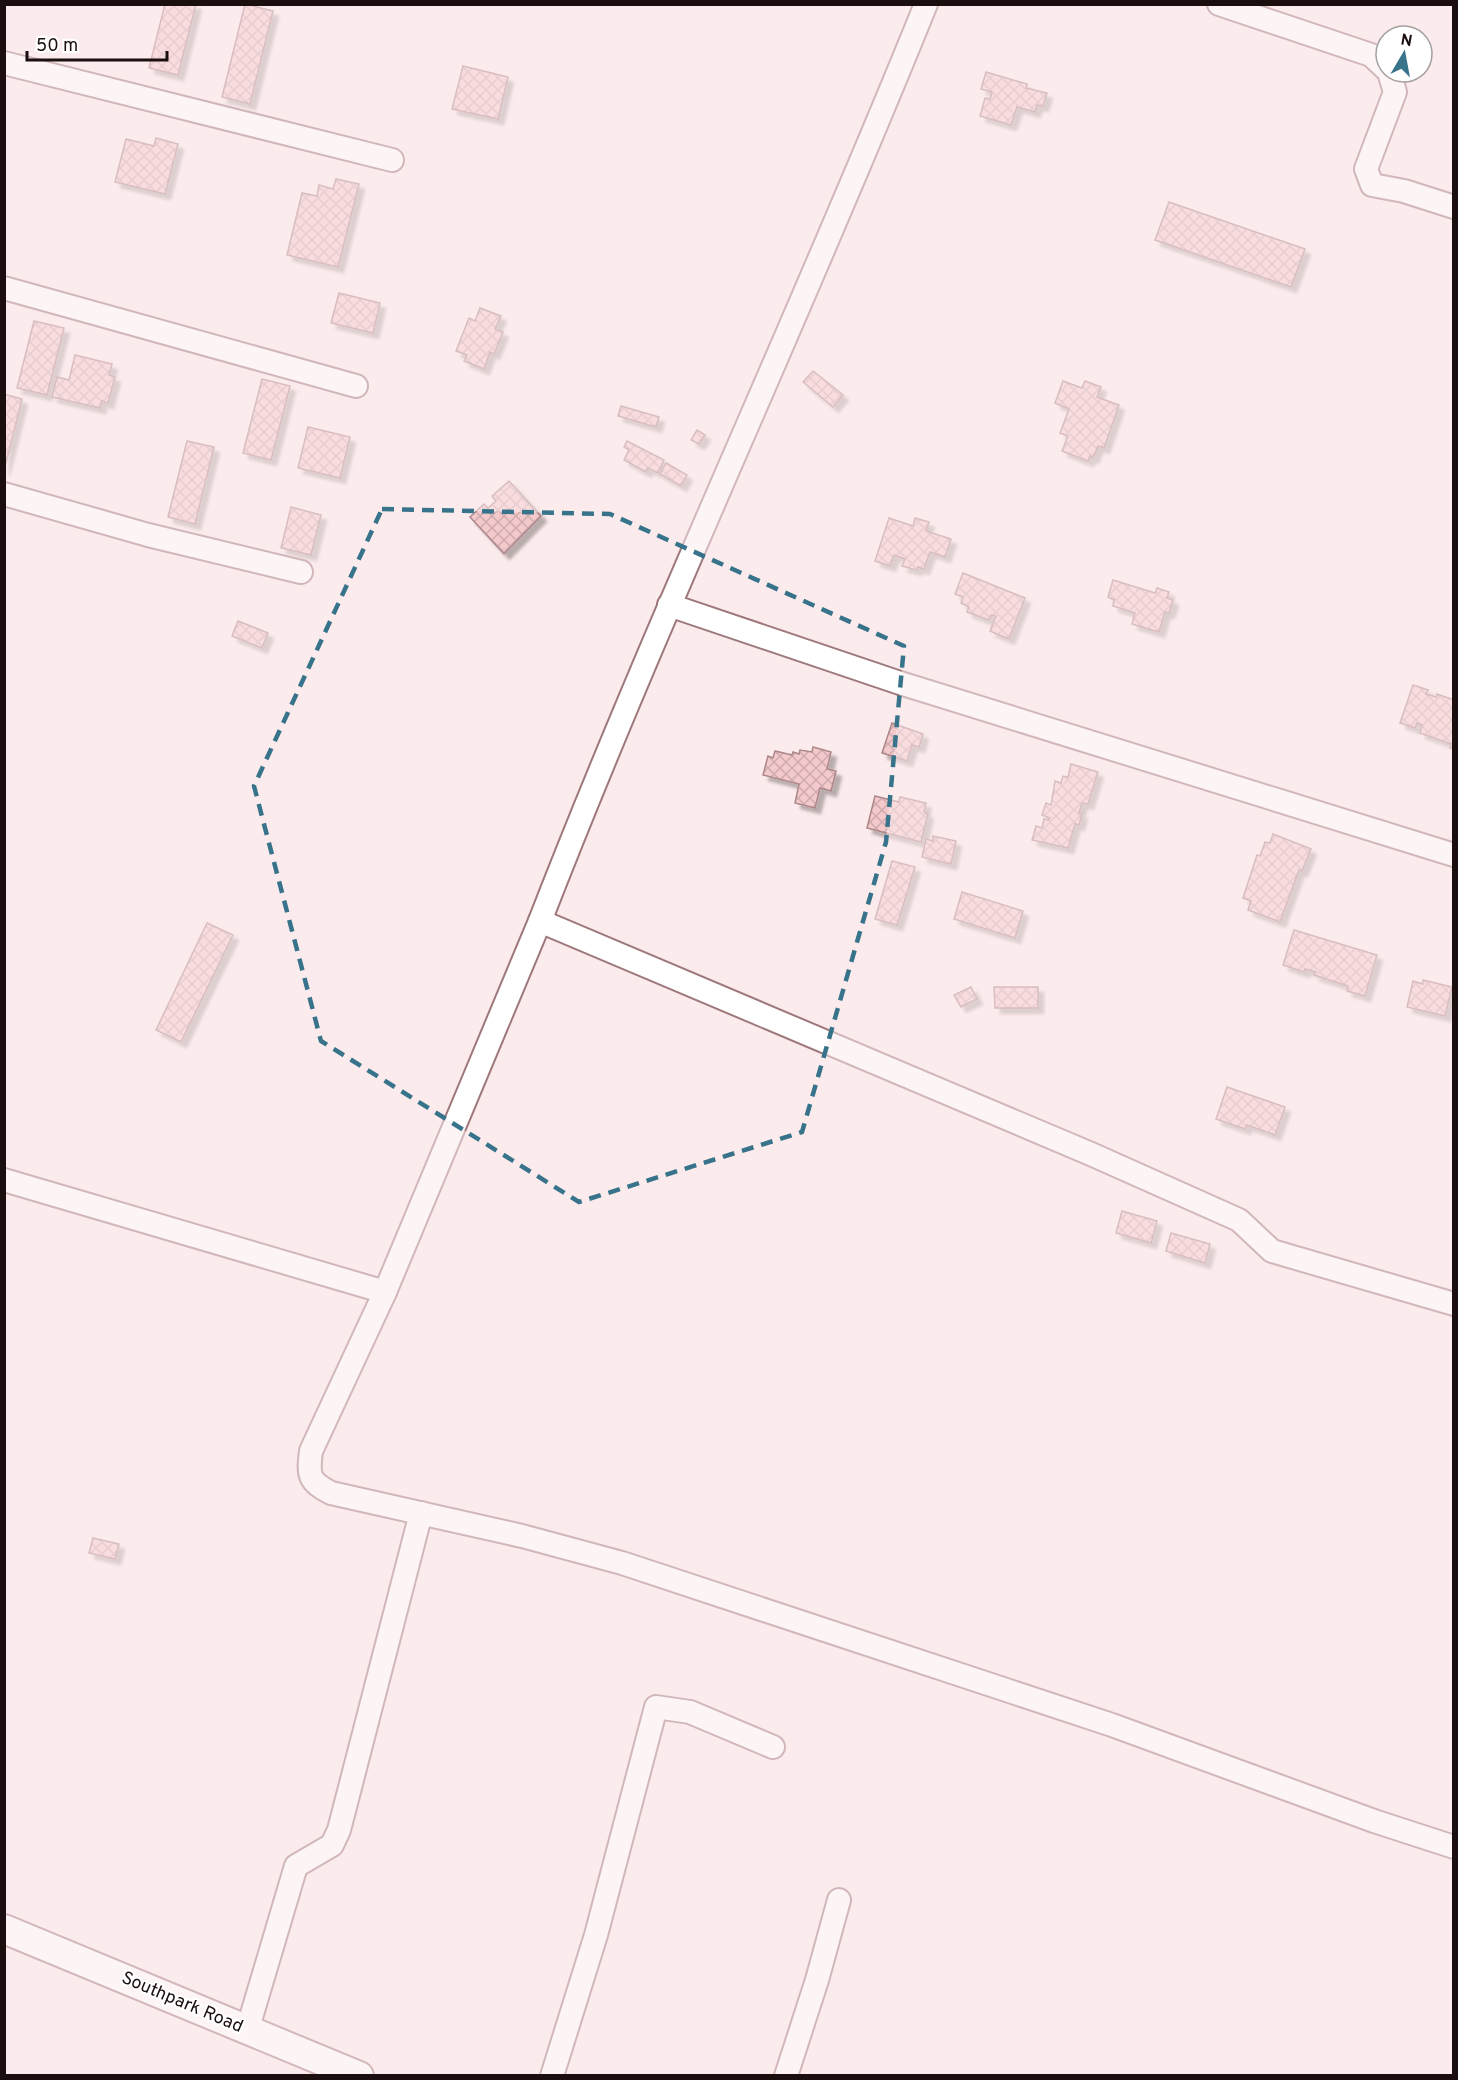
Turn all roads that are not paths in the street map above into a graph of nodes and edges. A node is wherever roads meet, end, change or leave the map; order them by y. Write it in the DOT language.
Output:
graph roads {
  1 [pos="926,4"];
  2 [pos="1219,4"];
  3 [pos="1374,58"];
  4 [pos="4,63"];
  5 [pos="1392,84"];
  6 [pos="392,160"];
  7 [pos="1454,207"];
  8 [pos="4,288"];
  9 [pos="356,386"];
  10 [pos="4,494"];
  11 [pos="301,572"];
  12 [pos="669,605"];
  13 [pos="1454,855"];
  14 [pos="540,921"];
  15 [pos="4,1180"];
  16 [pos="385,1292"];
  17 [pos="1454,1304"];
  18 [pos="421,1513"];
  19 [pos="773,1747"];
  20 [pos="1454,1846"];
  21 [pos="839,1900"];
  22 [pos="4,1929"];
  23 [pos="247,2031"];
  24 [pos="328,2070"];
  25 [pos="359,2076"];
  26 [pos="552,2076"];
  27 [pos="786,2076"];
  1 -- 12 [label="street"];
  2 -- 3 [label="street"];
  4 -- 6 [label="street"];
  5 -- 7 [label="street"];
  8 -- 9 [label="street"];
  10 -- 11 [label="street"];
  12 -- 13 [label="street"];
  12 -- 14 [label="street"];
  14 -- 16 [label="street"];
  14 -- 17 [label="street"];
  15 -- 16 [label="street"];
  16 -- 18 [label="street"];
  18 -- 20 [label="street"];
  18 -- 23 [label="street"];
  19 -- 26 [label="street"];
  21 -- 27 [label="street"];
  22 -- 23 [label="street, Southpark Road"];
  23 -- 24 [label="street, Southpark Road"];
  24 -- 25 [label="street, Southpark Road"];
}
